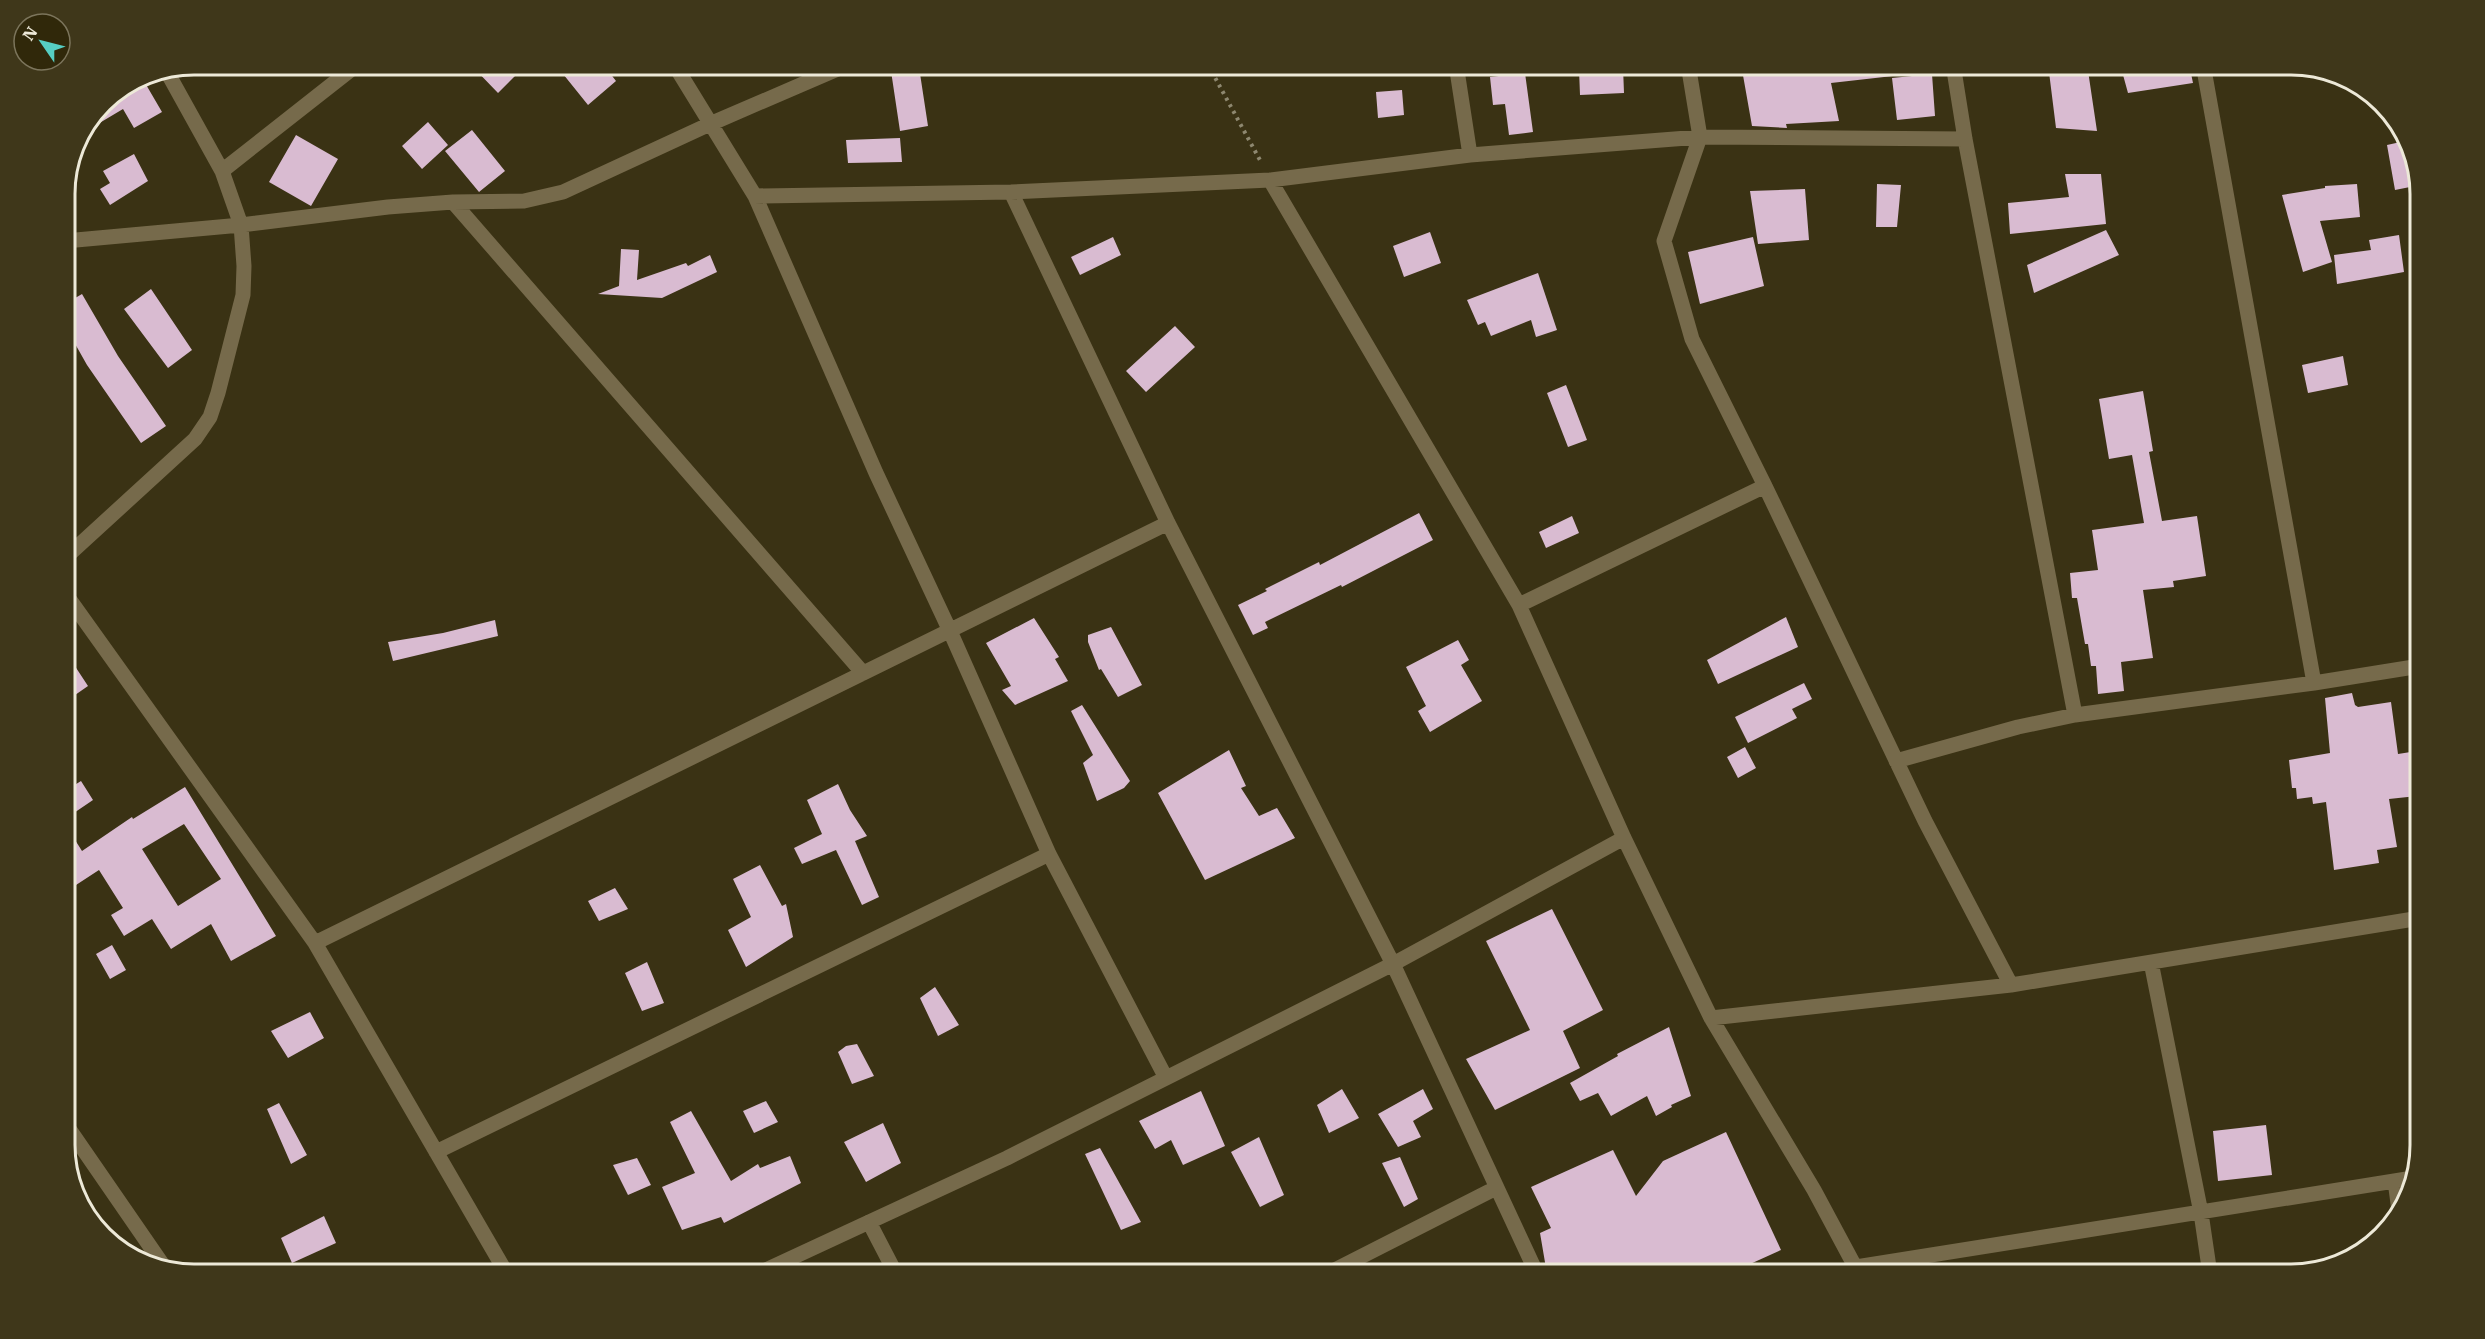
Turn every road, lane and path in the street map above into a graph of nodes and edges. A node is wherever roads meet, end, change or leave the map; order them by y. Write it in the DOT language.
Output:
graph roads {
  1 [pos="344,75"];
  2 [pos="681,75"];
  3 [pos="824,75"];
  4 [pos="1214,75"];
  5 [pos="1458,75"];
  6 [pos="1690,75"];
  7 [pos="1955,75"];
  8 [pos="2205,75"];
  9 [pos="170,77"];
  10 [pos="710,124"];
  11 [pos="1700,137"];
  12 [pos="1965,139"];
  13 [pos="1470,155"];
  14 [pos="222,171"];
  15 [pos="1270,180"];
  16 [pos="1011,192"];
  17 [pos="754,196"];
  18 [pos="453,202"];
  19 [pos="241,225"];
  20 [pos="75,240"];
  21 [pos="1765,486"];
  22 [pos="1168,523"];
  23 [pos="75,549"];
  24 [pos="1519,604"];
  25 [pos="75,607"];
  26 [pos="950,631"];
  27 [pos="2410,668"];
  28 [pos="863,673"];
  29 [pos="2314,683"];
  30 [pos="2075,715"];
  31 [pos="1896,761"];
  32 [pos="1624,838"];
  33 [pos="1049,854"];
  34 [pos="2410,920"];
  35 [pos="315,943"];
  36 [pos="2151,962"];
  37 [pos="1393,964"];
  38 [pos="2011,986"];
  39 [pos="1711,1018"];
  40 [pos="1166,1078"];
  41 [pos="75,1138"];
  42 [pos="436,1152"];
  43 [pos="2405,1179"];
  44 [pos="2395,1181"];
  45 [pos="1496,1188"];
  46 [pos="2397,1199"];
  47 [pos="2202,1213"];
  48 [pos="869,1222"];
  49 [pos="159,1259"];
  50 [pos="501,1264"];
  51 [pos="780,1264"];
  52 [pos="891,1264"];
  53 [pos="1348,1264"];
  54 [pos="1532,1264"];
  55 [pos="1853,1264"];
  56 [pos="1899,1264"];
  57 [pos="2209,1264"];
  1 -- 14 [label="street"];
  2 -- 10 [label="street"];
  3 -- 10 [label="street"];
  4 -- 15 [label="path"];
  5 -- 13 [label="street"];
  6 -- 11 [label="street"];
  7 -- 12 [label="street"];
  8 -- 29 [label="street"];
  9 -- 14 [label="street"];
  10 -- 17 [label="street"];
  10 -- 18 [label="street"];
  11 -- 12 [label="street"];
  11 -- 13 [label="street"];
  11 -- 21 [label="street"];
  12 -- 30 [label="street"];
  13 -- 15 [label="street"];
  14 -- 19 [label="street"];
  15 -- 16 [label="street"];
  15 -- 24 [label="street"];
  16 -- 17 [label="street"];
  16 -- 22 [label="street"];
  17 -- 26 [label="street"];
  18 -- 19 [label="street"];
  18 -- 28 [label="street"];
  19 -- 20 [label="street"];
  19 -- 23 [label="street"];
  21 -- 24 [label="street"];
  21 -- 31 [label="street"];
  22 -- 26 [label="street"];
  22 -- 37 [label="street"];
  24 -- 32 [label="street"];
  25 -- 35 [label="street"];
  26 -- 28 [label="street"];
  26 -- 33 [label="street"];
  27 -- 29 [label="street"];
  28 -- 35 [label="street"];
  29 -- 30 [label="street"];
  30 -- 31 [label="street"];
  31 -- 38 [label="street"];
  32 -- 37 [label="street"];
  32 -- 39 [label="street"];
  33 -- 40 [label="street"];
  33 -- 42 [label="street"];
  34 -- 36 [label="street"];
  35 -- 42 [label="street"];
  36 -- 38 [label="street"];
  36 -- 47 [label="street"];
  37 -- 40 [label="street"];
  37 -- 45 [label="street"];
  38 -- 39 [label="street"];
  39 -- 55 [label="street"];
  40 -- 48 [label="street"];
  41 -- 49 [label="street"];
  42 -- 50 [label="street"];
  43 -- 44 [label="street"];
  44 -- 46 [label="street"];
  44 -- 47 [label="street"];
  45 -- 53 [label="street"];
  45 -- 54 [label="street"];
  47 -- 56 [label="street"];
  47 -- 57 [label="street"];
  48 -- 51 [label="street"];
  48 -- 52 [label="street"];
}
